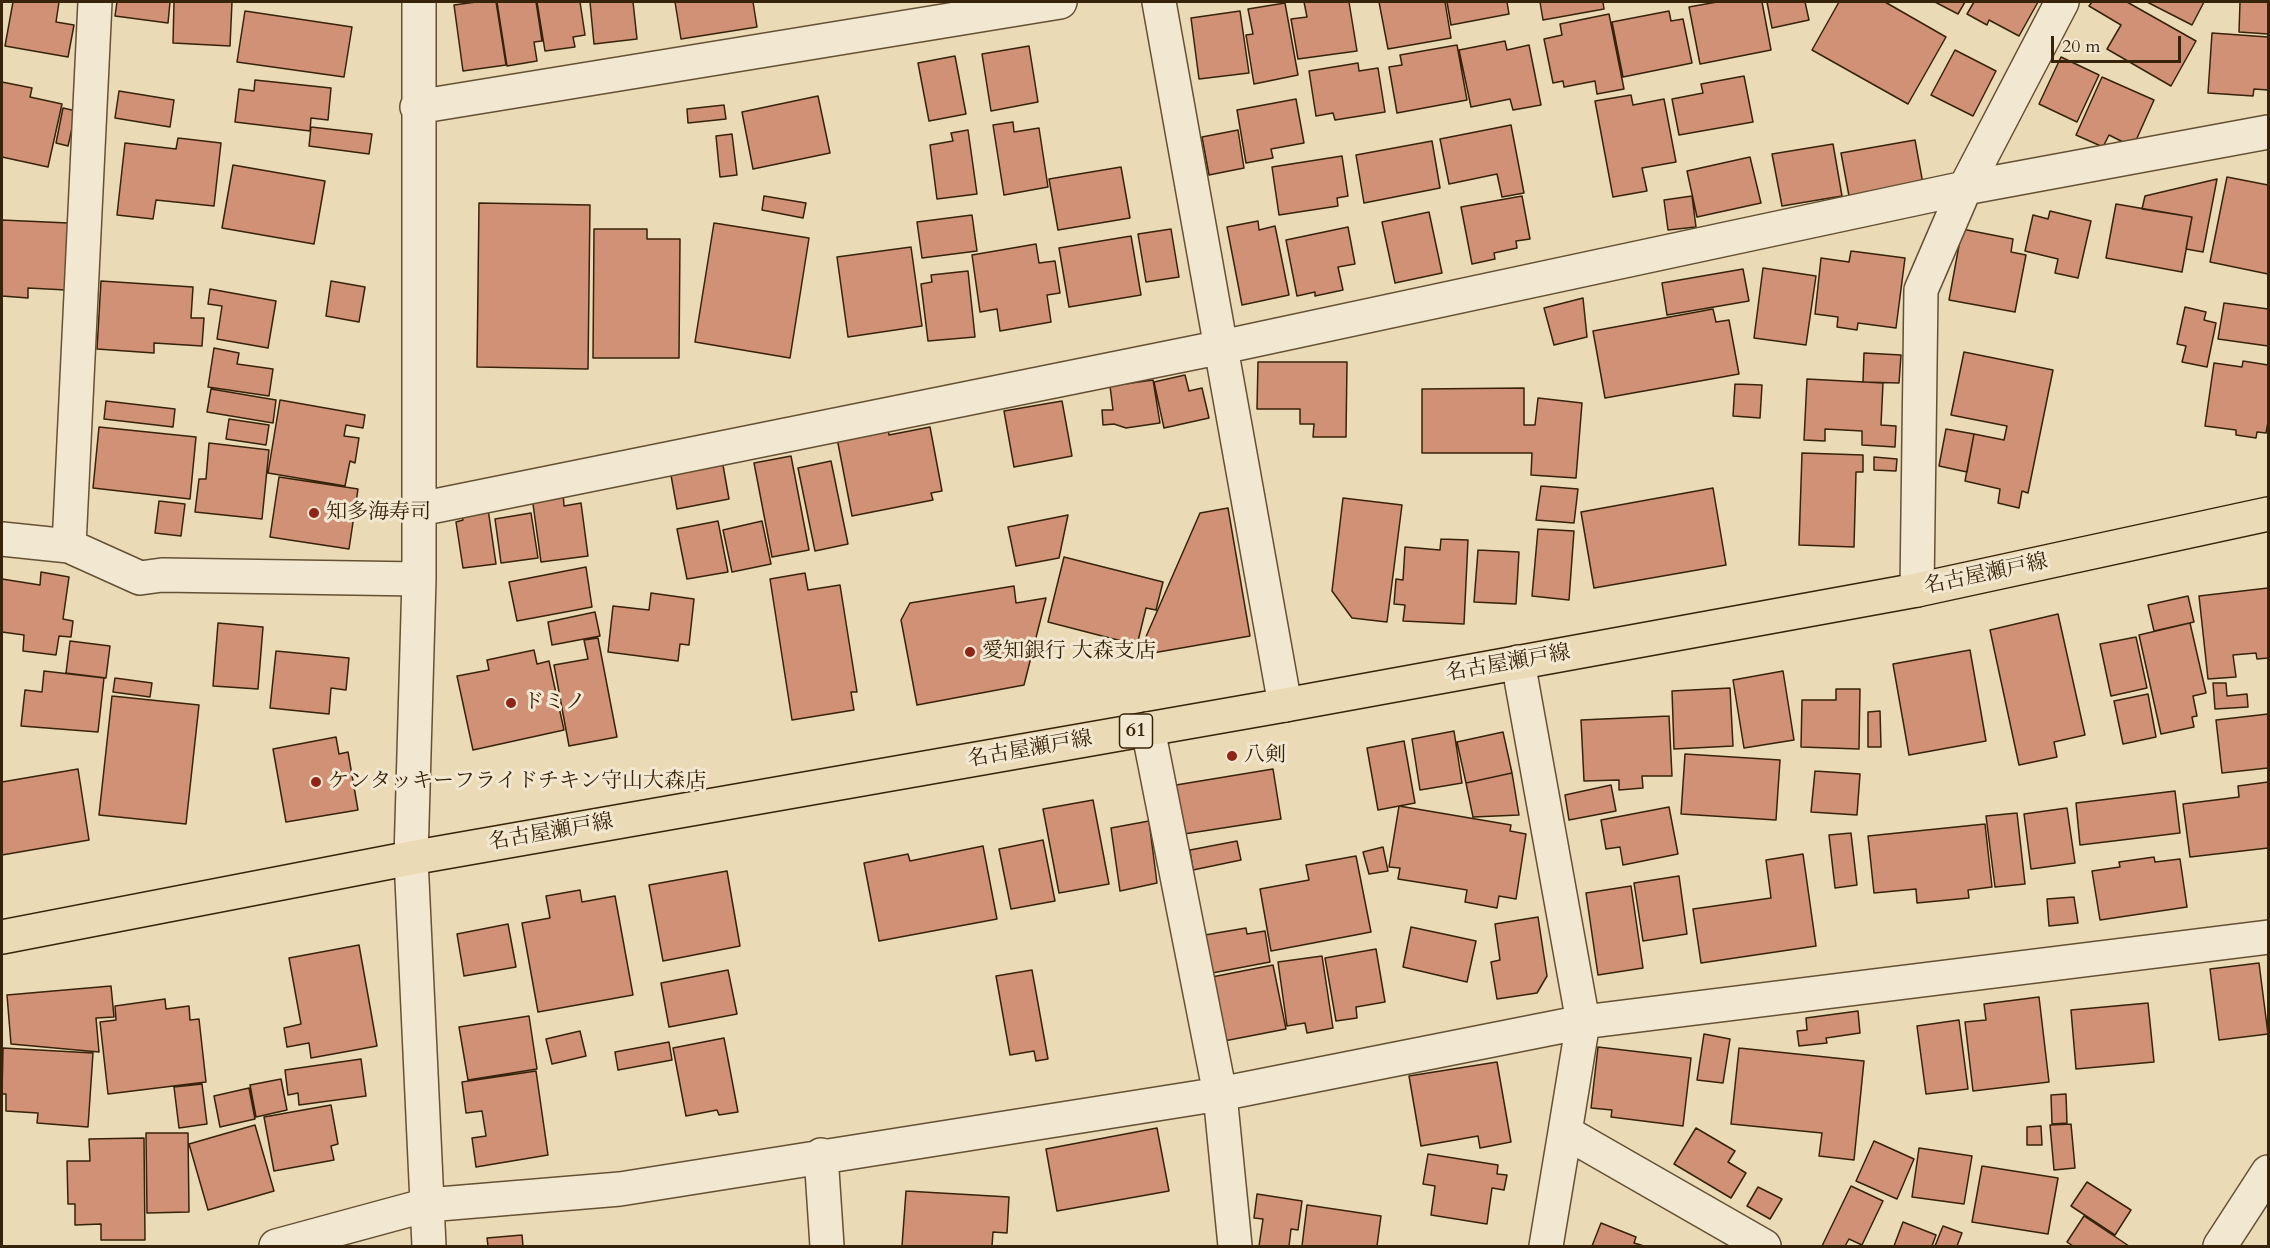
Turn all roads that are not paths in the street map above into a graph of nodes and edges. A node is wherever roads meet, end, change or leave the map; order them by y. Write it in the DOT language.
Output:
graph roads {
  1 [pos="95,2"];
  2 [pos="419,2"];
  3 [pos="1060,2"];
  4 [pos="1159,2"];
  5 [pos="2062,2"];
  6 [pos="417,107"];
  7 [pos="2268,132"];
  8 [pos="1965,188"];
  9 [pos="1222,347"];
  10 [pos="420,509"];
  11 [pos="2268,514"];
  12 [pos="2,540"];
  13 [pos="69,546"];
  14 [pos="419,579"];
  15 [pos="1917,590"];
  16 [pos="1518,662"];
  17 [pos="1285,705"];
  18 [pos="1148,729"];
  19 [pos="411,858"];
  20 [pos="2,937"];
  21 [pos="2268,937"];
  22 [pos="1583,1022"];
  23 [pos="1220,1094"];
  24 [pos="1565,1132"];
  25 [pos="821,1155"];
  26 [pos="2268,1172"];
  27 [pos="427,1205"];
  28 [pos="276,1246"];
  29 [pos="429,1246"];
  30 [pos="827,1246"];
  31 [pos="1235,1246"];
  32 [pos="1546,1246"];
  33 [pos="1764,1246"];
  34 [pos="2220,1246"];
  1 -- 13 [label="street"];
  2 -- 6 [label="street"];
  3 -- 6 [label="street"];
  4 -- 9 [label="street"];
  5 -- 8 [label="street"];
  6 -- 10 [label="street"];
  7 -- 8 [label="street"];
  8 -- 9 [label="street"];
  8 -- 15 [label="street"];
  9 -- 10 [label="street"];
  9 -- 17 [label="street"];
  10 -- 14 [label="street"];
  11 -- 15 [label="main road, 名古屋瀬戸線 / 61"];
  12 -- 13 [label="street"];
  13 -- 14 [label="street"];
  14 -- 19 [label="street"];
  15 -- 16 [label="main road, 名古屋瀬戸線 / 61"];
  16 -- 17 [label="main road, 名古屋瀬戸線 / 61"];
  16 -- 22 [label="street"];
  17 -- 18 [label="main road, 名古屋瀬戸線 / 61"];
  18 -- 19 [label="main road, 名古屋瀬戸線 / 61"];
  18 -- 23 [label="street"];
  19 -- 20 [label="main road, 名古屋瀬戸線 / 61"];
  19 -- 27 [label="street"];
  21 -- 22 [label="street"];
  22 -- 23 [label="street"];
  22 -- 24 [label="street"];
  23 -- 25 [label="street"];
  23 -- 31 [label="street"];
  24 -- 32 [label="street"];
  24 -- 33 [label="street"];
  25 -- 27 [label="street"];
  25 -- 30 [label="street"];
  26 -- 34 [label="street"];
  27 -- 28 [label="street"];
  27 -- 29 [label="street"];
}
